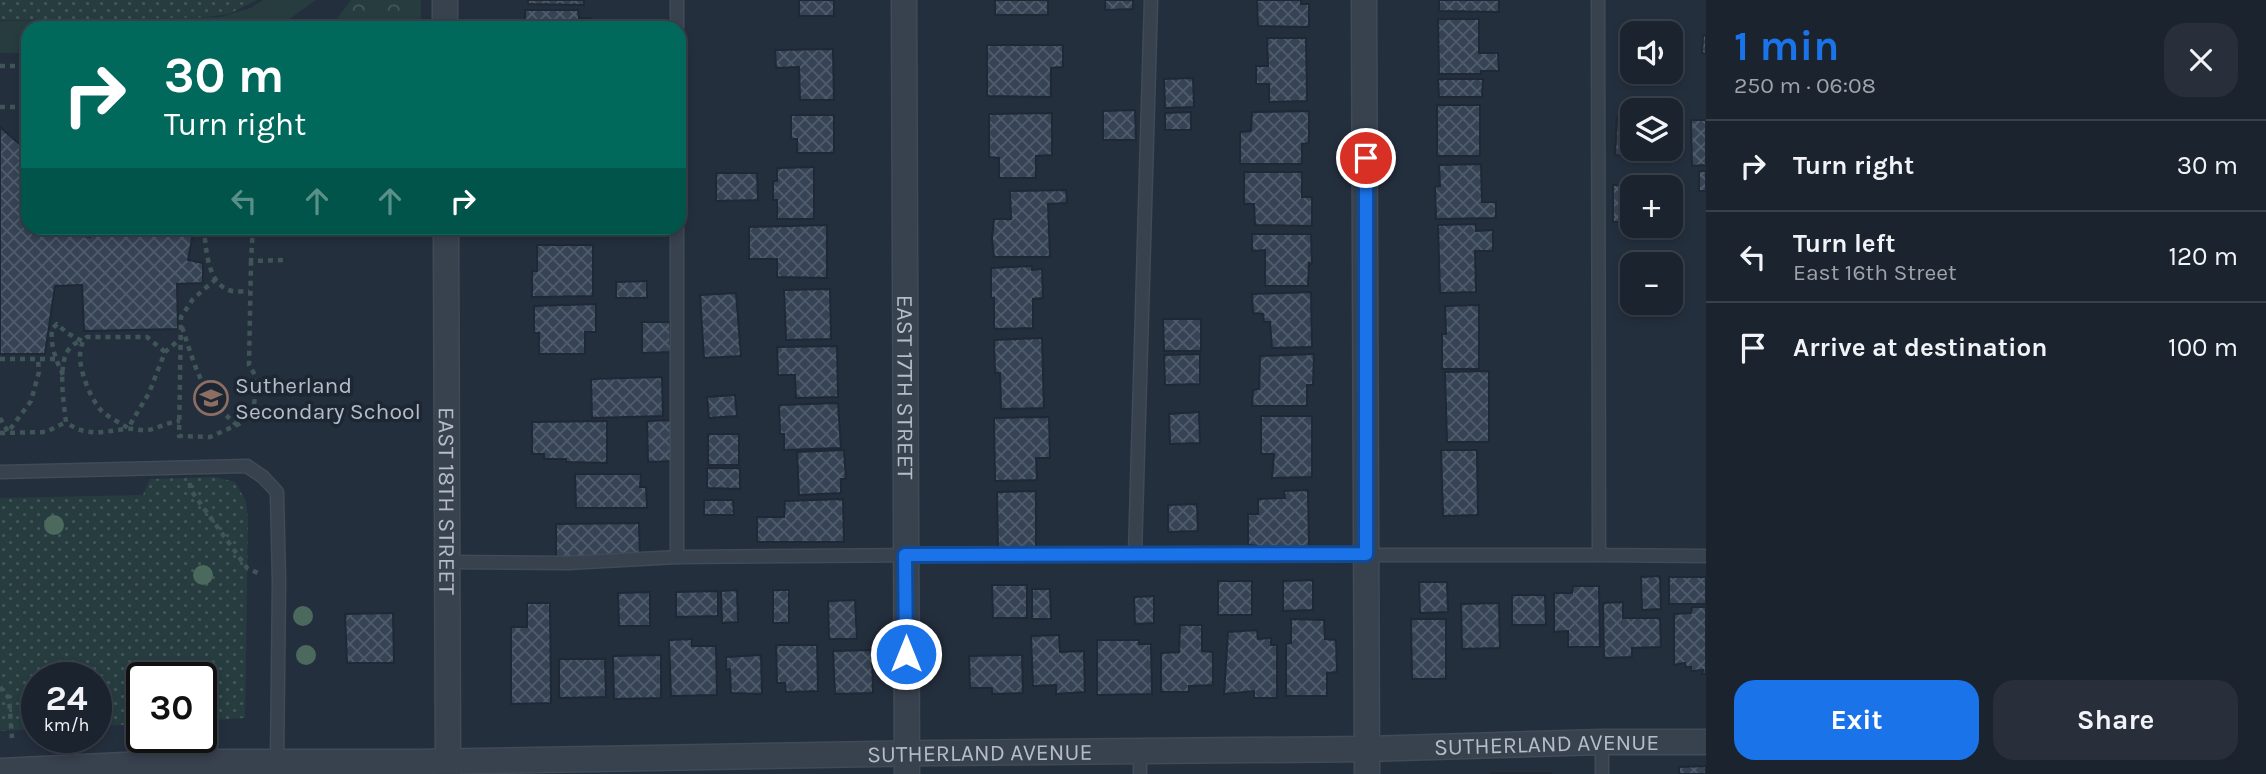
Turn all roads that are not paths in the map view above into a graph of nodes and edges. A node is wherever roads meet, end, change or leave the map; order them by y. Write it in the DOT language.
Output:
graph roads {
  1 [pos="445,0"];
  2 [pos="677,0"];
  3 [pos="904,0"];
  4 [pos="1151,0"];
  5 [pos="1364,0"];
  6 [pos="1598,0"];
  7 [pos="445,21"];
  8 [pos="677,21"];
  9 [pos="446,235"];
  10 [pos="677,235"];
  11 [pos="0,472"];
  12 [pos="1135,554"];
  13 [pos="1366,554"];
  14 [pos="905,555"];
  15 [pos="1599,555"];
  16 [pos="1706,556"];
  17 [pos="677,557"];
  18 [pos="447,562"];
  19 [pos="1602,742"];
  20 [pos="1706,742"];
  21 [pos="1366,749"];
  22 [pos="277,762"];
  23 [pos="1140,763"];
  24 [pos="907,764"];
  25 [pos="681,766"];
  26 [pos="448,767"];
  27 [pos="216,768"];
  28 [pos="0,771"];
  29 [pos="1367,774"];
  30 [pos="1602,774"];
  1 -- 7 [label="street"];
  2 -- 8 [label="lane"];
  3 -- 14 [label="street, EAST 17TH STREET"];
  4 -- 12 [label="lane"];
  5 -- 13 [label="street"];
  6 -- 15 [label="lane"];
  9 -- 18 [label="street, EAST 18TH STREET"];
  10 -- 17 [label="lane"];
  11 -- 22 [label="lane"];
  12 -- 13 [label="lane"];
  12 -- 14 [label="lane"];
  13 -- 15 [label="lane"];
  13 -- 21 [label="street"];
  14 -- 17 [label="lane"];
  14 -- 24 [label="street, EAST 17TH STREET"];
  15 -- 16 [label="lane"];
  17 -- 18 [label="lane"];
  18 -- 26 [label="street, EAST 18TH STREET"];
  19 -- 20 [label="street, SUTHERLAND AVENUE"];
  19 -- 21 [label="street, SUTHERLAND AVENUE"];
  19 -- 30 [label="lane"];
  21 -- 23 [label="street, SUTHERLAND AVENUE"];
  21 -- 29 [label="street"];
  22 -- 26 [label="street, SUTHERLAND AVENUE"];
  22 -- 27 [label="street, SUTHERLAND AVENUE"];
  23 -- 24 [label="street, SUTHERLAND AVENUE"];
  24 -- 25 [label="street, SUTHERLAND AVENUE"];
  25 -- 26 [label="street, SUTHERLAND AVENUE"];
  27 -- 28 [label="street, SUTHERLAND AVENUE"];
}
